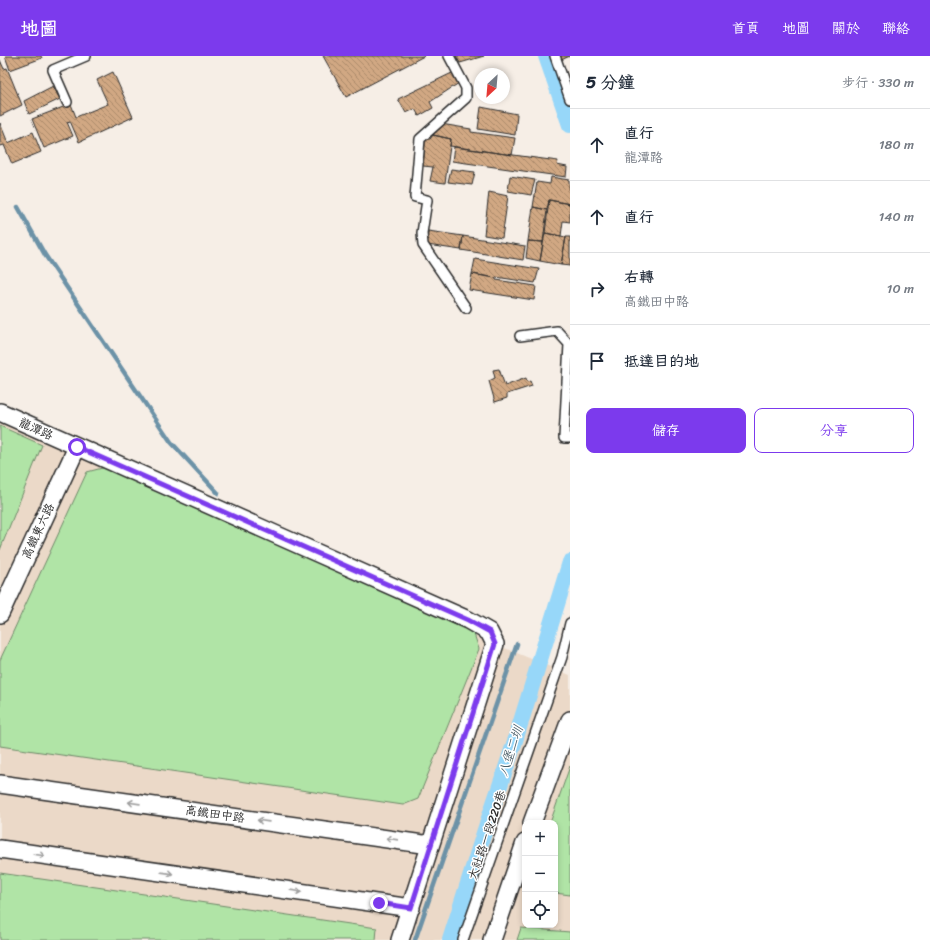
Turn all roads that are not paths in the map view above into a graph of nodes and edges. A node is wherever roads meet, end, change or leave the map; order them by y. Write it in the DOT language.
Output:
graph roads {
  1 [pos="86,56"];
  2 [pos="449,56"];
  3 [pos="555,56"];
  4 [pos="570,99"];
  5 [pos="67,102"];
  6 [pos="466,308"];
  7 [pos="520,336"];
  8 [pos="0,412"];
  9 [pos="567,438"];
  10 [pos="77,447"];
  11 [pos="2,606"];
  12 [pos="570,623"];
  13 [pos="570,720"];
  14 [pos="0,784"];
  15 [pos="533,820"];
  16 [pos="430,845"];
  17 [pos="0,850"];
  18 [pos="522,852"];
  19 [pos="411,908"];
  20 [pos="400,940"];
  21 [pos="463,940"];
  22 [pos="492,940"];
  1 -- 5 [label="lane"];
  2 -- 6 [label="lane"];
  3 -- 4 [label="lane"];
  7 -- 9 [label="lane"];
  8 -- 10 [label="street, 龍潭路"];
  10 -- 11 [label="street, 高鐵東六路"];
  10 -- 16 [label="street, 龍潭路"];
  12 -- 21 [label="lane, 大社路一段220巷"];
  13 -- 15 [label="street"];
  16 -- 14 [label="street, 高鐵田中路, one-way"];
  16 -- 19 [label="street, 龍潭路"];
  17 -- 19 [label="street, one-way"];
  18 -- 22 [label="street"];
  19 -- 20 [label="street, 龍潭路"];
}
